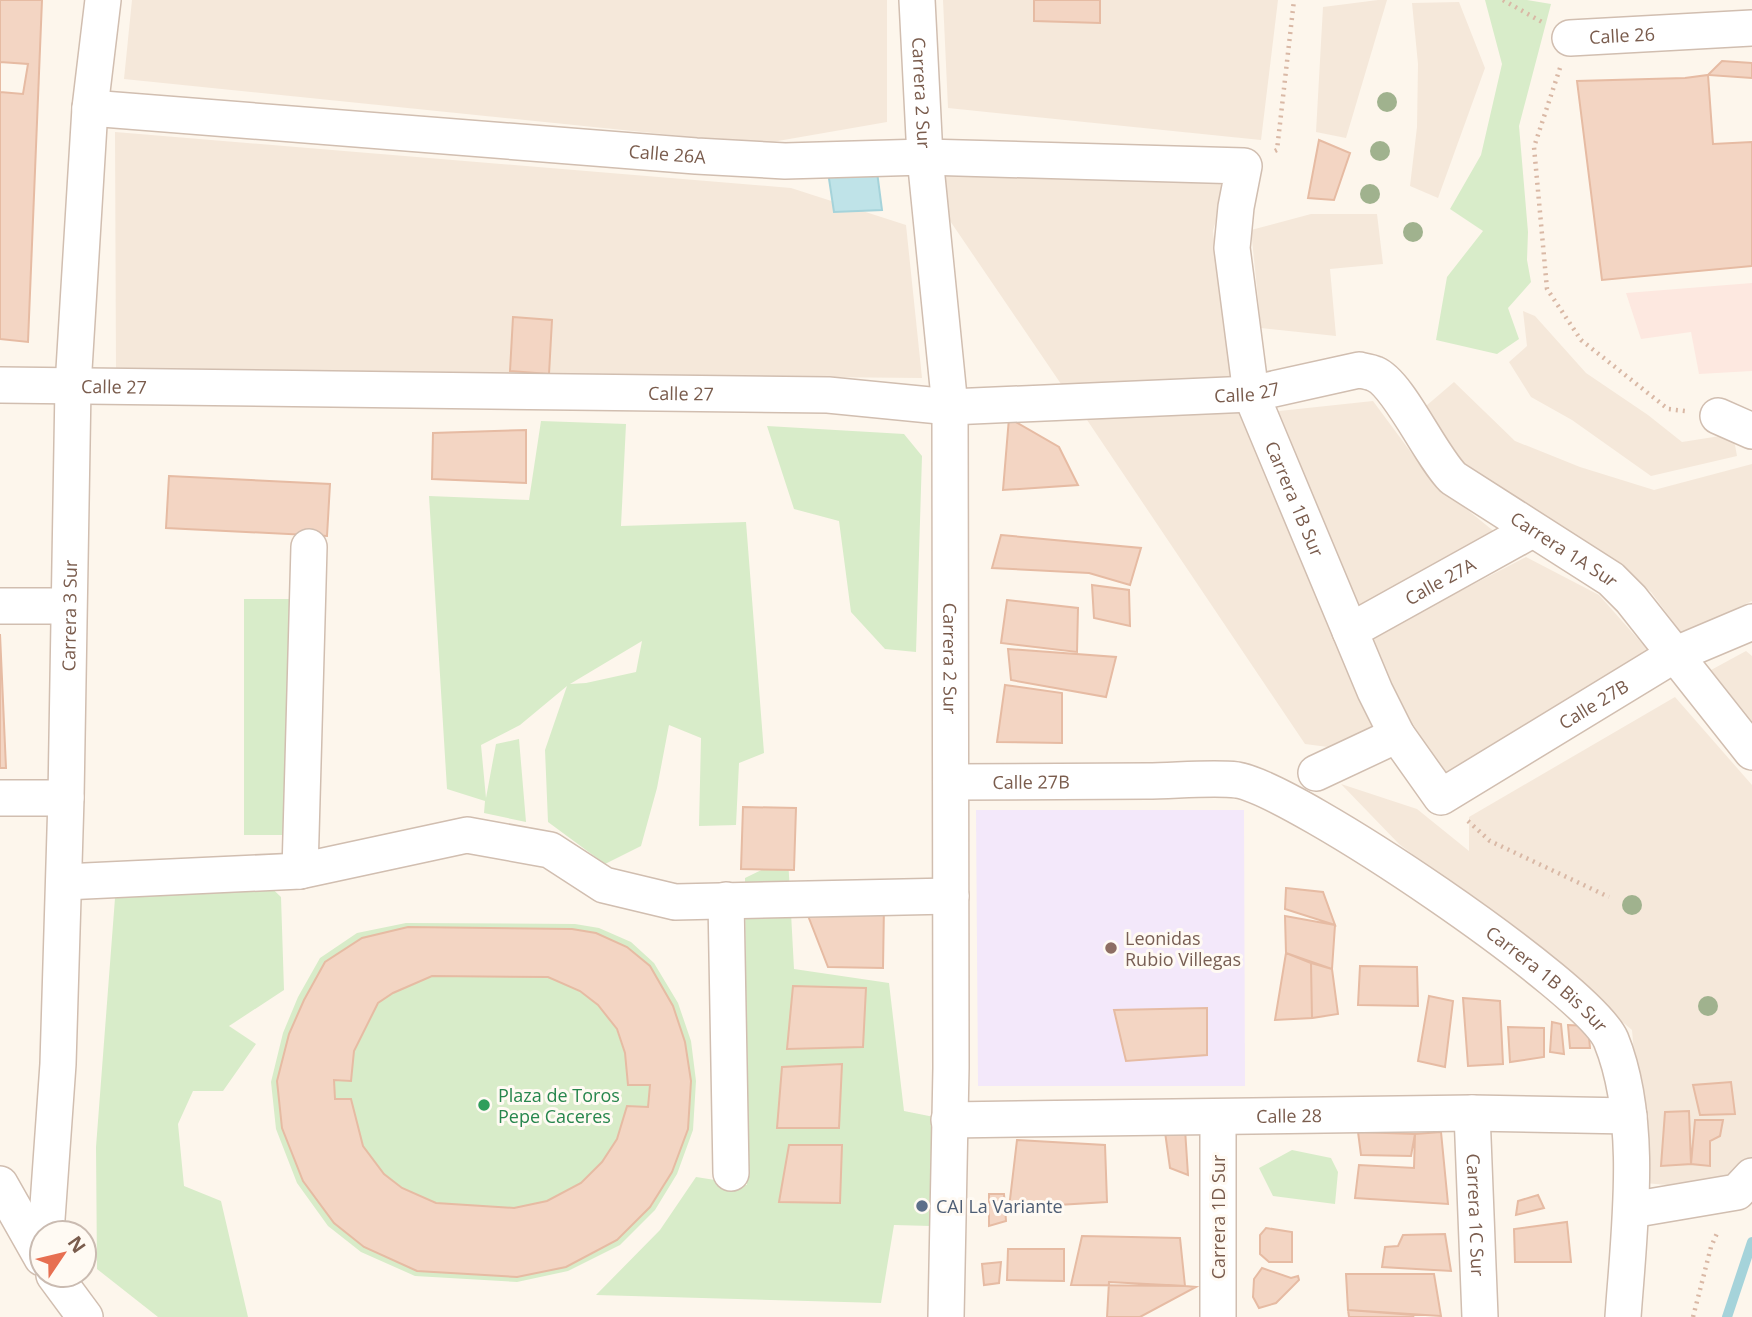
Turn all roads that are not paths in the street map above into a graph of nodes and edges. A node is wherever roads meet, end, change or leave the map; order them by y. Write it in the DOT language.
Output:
graph roads {
  1 [pos="103,0"];
  2 [pos="917,0"];
  3 [pos="1752,28"];
  4 [pos="1570,38"];
  5 [pos="90,108"];
  6 [pos="925,157"];
  7 [pos="1244,166"];
  8 [pos="1359,370"];
  9 [pos="0,385"];
  10 [pos="73,386"];
  11 [pos="1251,394"];
  12 [pos="950,407"];
  13 [pos="1718,415"];
  14 [pos="1752,431"];
  15 [pos="1532,530"];
  16 [pos="309,547"];
  17 [pos="0,606"];
  18 [pos="68,606"];
  19 [pos="1752,622"];
  20 [pos="1350,631"];
  21 [pos="1674,655"];
  22 [pos="1397,735"];
  23 [pos="1752,752"];
  24 [pos="1316,773"];
  25 [pos="1238,780"];
  26 [pos="951,782"];
  27 [pos="1441,797"];
  28 [pos="0,798"];
  29 [pos="66,798"];
  30 [pos="300,871"];
  31 [pos="64,882"];
  32 [pos="951,895"];
  33 [pos="726,900"];
  34 [pos="1472,1113"];
  35 [pos="1629,1116"];
  36 [pos="1218,1117"];
  37 [pos="949,1120"];
  38 [pos="731,1173"];
  39 [pos="0,1184"];
  40 [pos="1744,1184"];
  41 [pos="1631,1210"];
  42 [pos="47,1219"];
  43 [pos="28,1233"];
  44 [pos="64,1289"];
  45 [pos="85,1317"];
  46 [pos="946,1317"];
  47 [pos="1218,1317"];
  48 [pos="1480,1317"];
  49 [pos="1623,1317"];
  1 -- 5 [label="street, Carrera 3 Sur"];
  2 -- 6 [label="street, Carrera 2 Sur"];
  3 -- 4 [label="street, Calle 26"];
  5 -- 6 [label="street, Calle 26A"];
  5 -- 10 [label="street, Carrera 3 Sur"];
  6 -- 7 [label="street, Calle 26A"];
  6 -- 12 [label="street, Carrera 2 Sur"];
  7 -- 11 [label="street, Carrera 1B Sur"];
  8 -- 11 [label="street, Calle 27"];
  8 -- 15 [label="street, Carrera 1A Sur"];
  9 -- 10 [label="street, Calle 27"];
  10 -- 12 [label="street, Calle 27"];
  10 -- 18 [label="street, Carrera 3 Sur"];
  11 -- 12 [label="street, Calle 27"];
  11 -- 20 [label="street, Carrera 1B Sur"];
  12 -- 26 [label="street, Carrera 2 Sur"];
  13 -- 14 [label="street"];
  15 -- 20 [label="street, Calle 27A"];
  15 -- 21 [label="street, Carrera 1A Sur"];
  16 -- 30 [label="street"];
  17 -- 18 [label="street"];
  18 -- 29 [label="street, Carrera 3 Sur"];
  19 -- 21 [label="street, Calle 27B"];
  20 -- 22 [label="street, Carrera 1B Sur"];
  21 -- 23 [label="street, Carrera 1A Sur"];
  21 -- 27 [label="street, Calle 27B"];
  22 -- 24 [label="street"];
  22 -- 27 [label="street, Carrera 1B Sur"];
  25 -- 26 [label="street, Calle 27B"];
  25 -- 35 [label="street, Carrera 1B Bis Sur"];
  26 -- 32 [label="street, Carrera 2 Sur"];
  28 -- 29 [label="street"];
  29 -- 31 [label="street, Carrera 3 Sur"];
  30 -- 31 [label="street"];
  30 -- 33 [label="street"];
  31 -- 42 [label="street, Carrera 3 Sur"];
  32 -- 33 [label="street"];
  32 -- 37 [label="street, Carrera 2 Sur"];
  33 -- 38 [label="street"];
  34 -- 35 [label="street, Calle 28"];
  34 -- 36 [label="street, Calle 28"];
  34 -- 48 [label="street, Carrera 1C Sur"];
  35 -- 41 [label="street, Carrera 1B Bis Sur"];
  36 -- 37 [label="street, Calle 28"];
  36 -- 47 [label="street, Carrera 1D Sur"];
  37 -- 46 [label="street, Carrera 2 Sur"];
  39 -- 43 [label="street"];
  40 -- 41 [label="street"];
  41 -- 49 [label="street, Carrera 1B Bis Sur"];
  44 -- 45 [label="street"];
}
